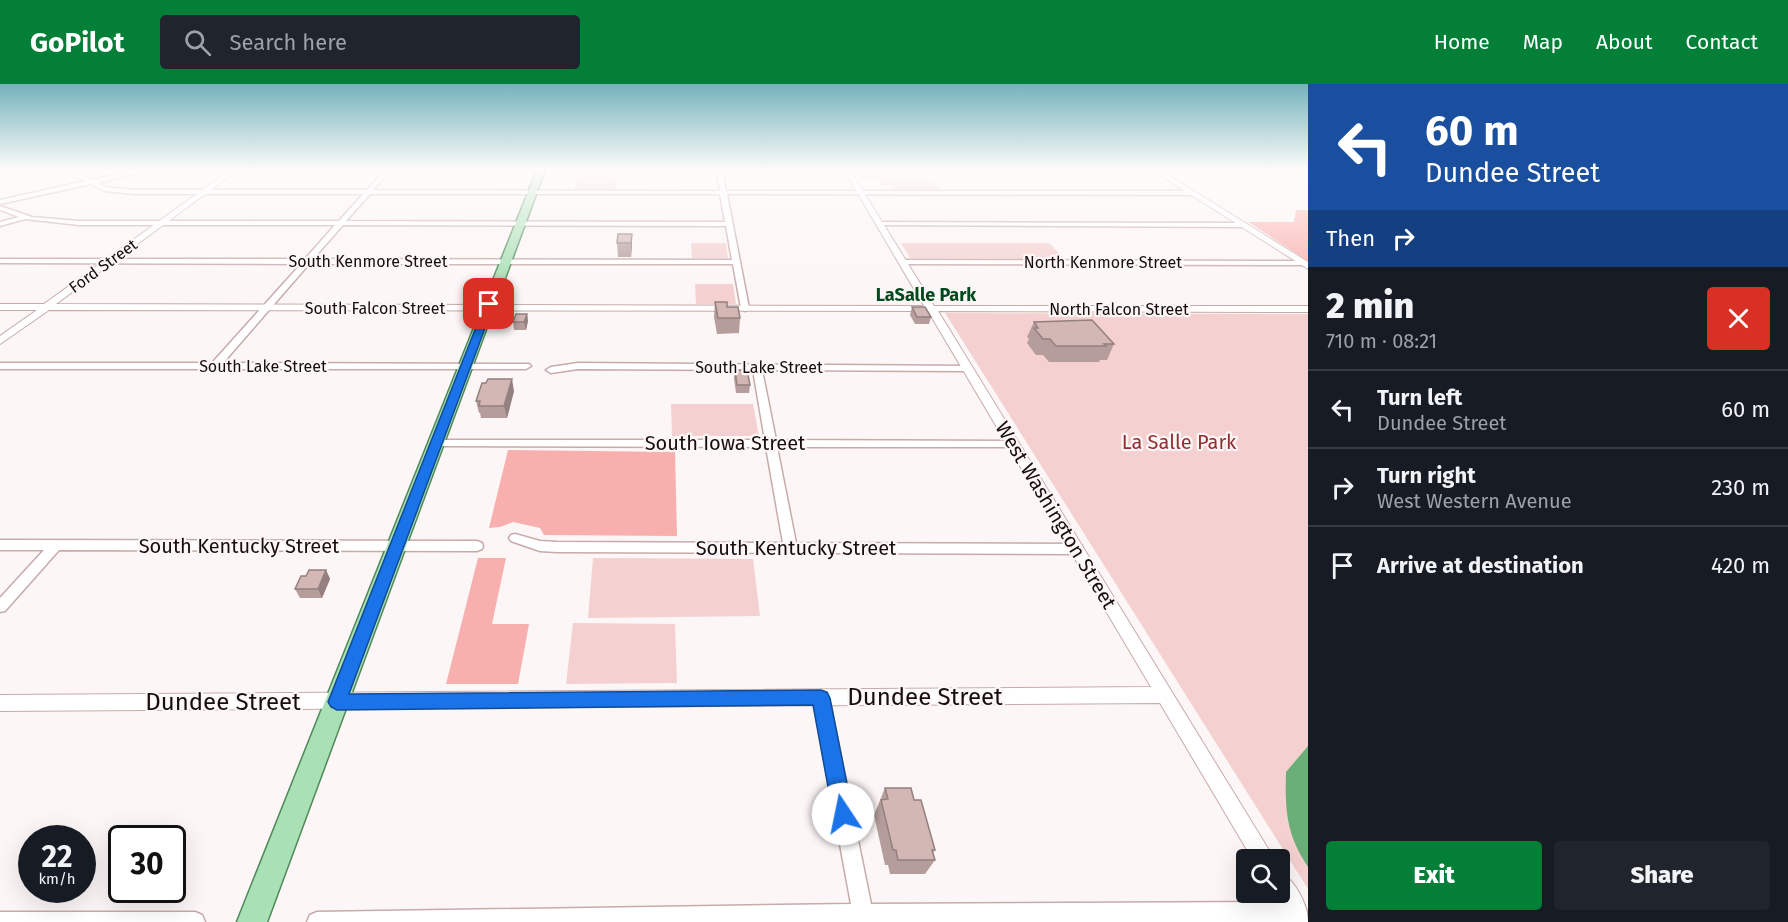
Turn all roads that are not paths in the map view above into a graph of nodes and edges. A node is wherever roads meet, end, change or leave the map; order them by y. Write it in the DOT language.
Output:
graph roads {
  1 [pos="3,209"];
  2 [pos="181,209"];
  3 [pos="353,209"];
  4 [pos="526,209"];
  5 [pos="726,209"];
  6 [pos="870,209"];
  7 [pos="1217,209"];
  8 [pos="23,217"];
  9 [pos="162,223"];
  10 [pos="340,223"];
  11 [pos="0,224"];
  12 [pos="520,224"];
  13 [pos="729,224"];
  14 [pos="879,224"];
  15 [pos="1242,225"];
  16 [pos="0,261"];
  17 [pos="109,261"];
  18 [pos="307,261"];
  19 [pos="506,262"];
  20 [pos="736,262"];
  21 [pos="903,262"];
  22 [pos="1306,264"];
  23 [pos="0,307"];
  24 [pos="46,307"];
  25 [pos="266,308"];
  26 [pos="488,308"];
  27 [pos="745,308"];
  28 [pos="931,309"];
  29 [pos="1308,309"];
  30 [pos="0,341"];
  31 [pos="0,366"];
  32 [pos="215,366"];
  33 [pos="465,366"];
  34 [pos="526,366"];
  35 [pos="757,367"];
  36 [pos="967,368"];
  37 [pos="551,370"];
  38 [pos="436,442"];
  39 [pos="772,444"];
  40 [pos="1013,444"];
  41 [pos="515,538"];
  42 [pos="0,545"];
  43 [pos="56,545"];
  44 [pos="397,546"];
  45 [pos="477,546"];
  46 [pos="790,547"];
  47 [pos="1077,549"];
  48 [pos="0,607"];
  49 [pos="1166,695"];
  50 [pos="821,698"];
  51 [pos="337,702"];
  52 [pos="0,703"];
  53 [pos="1258,849"];
  54 [pos="1290,900"];
  55 [pos="1300,917"];
  56 [pos="863,918"];
  57 [pos="0,922"];
  58 [pos="195,922"];
  59 [pos="252,922"];
  60 [pos="317,922"];
  1 -- 8 [label="street"];
  2 -- 9 [label="street, Ford Street"];
  3 -- 10 [label="street"];
  4 -- 12 [label="main road"];
  5 -- 13 [label="street"];
  6 -- 14 [label="street, West Washington Street"];
  7 -- 15 [label="street"];
  8 -- 9 [label="street"];
  8 -- 11 [label="street"];
  9 -- 10 [label="street"];
  9 -- 17 [label="street, Ford Street"];
  10 -- 12 [label="street"];
  10 -- 18 [label="street"];
  12 -- 13 [label="street"];
  12 -- 19 [label="main road"];
  13 -- 20 [label="street"];
  14 -- 15 [label="street"];
  14 -- 21 [label="street, West Washington Street"];
  15 -- 22 [label="street"];
  16 -- 17 [label="street, South Kenmore Street"];
  17 -- 18 [label="street, South Kenmore Street"];
  17 -- 24 [label="street, Ford Street"];
  18 -- 19 [label="street, South Kenmore Street"];
  18 -- 25 [label="street"];
  19 -- 20 [label="street, South Kenmore Street"];
  19 -- 26 [label="main road"];
  20 -- 27 [label="street"];
  21 -- 22 [label="street, North Kenmore Street"];
  21 -- 28 [label="street, West Washington Street"];
  23 -- 24 [label="street, South Falcon Street"];
  24 -- 25 [label="street, South Falcon Street"];
  24 -- 30 [label="street, Ford Street"];
  25 -- 26 [label="street, South Falcon Street"];
  25 -- 32 [label="street"];
  26 -- 27 [label="street, South Falcon Street"];
  26 -- 33 [label="main road"];
  27 -- 28 [label="street, South Falcon Street"];
  28 -- 29 [label="street, North Falcon Street"];
  28 -- 36 [label="street, West Washington Street"];
  31 -- 32 [label="street, South Lake Street"];
  32 -- 33 [label="street, South Lake Street"];
  33 -- 34 [label="street, South Lake Street"];
  33 -- 38 [label="main road"];
  35 -- 36 [label="street, South Lake Street"];
  35 -- 37 [label="street, South Lake Street"];
  35 -- 39 [label="street"];
  36 -- 40 [label="street, West Washington Street"];
  38 -- 39 [label="street, South Iowa Street"];
  38 -- 44 [label="main road"];
  39 -- 40 [label="street, South Iowa Street"];
  39 -- 46 [label="street"];
  40 -- 47 [label="street, West Washington Street"];
  41 -- 46 [label="street, South Kentucky Street"];
  42 -- 43 [label="street, South Kentucky Street"];
  43 -- 44 [label="street, South Kentucky Street"];
  43 -- 48 [label="street"];
  44 -- 45 [label="street, South Kentucky Street"];
  44 -- 51 [label="main road"];
  46 -- 47 [label="street, South Kentucky Street"];
  47 -- 49 [label="street, West Washington Street"];
  49 -- 50 [label="street, Dundee Street"];
  49 -- 53 [label="street, West Washington Street"];
  50 -- 51 [label="street, Dundee Street"];
  50 -- 56 [label="street"];
  51 -- 52 [label="street, Dundee Street"];
  51 -- 59 [label="main road"];
  54 -- 55 [label="street"];
  55 -- 56 [label="street"];
  56 -- 60 [label="street"];
  57 -- 58 [label="street"];
}
